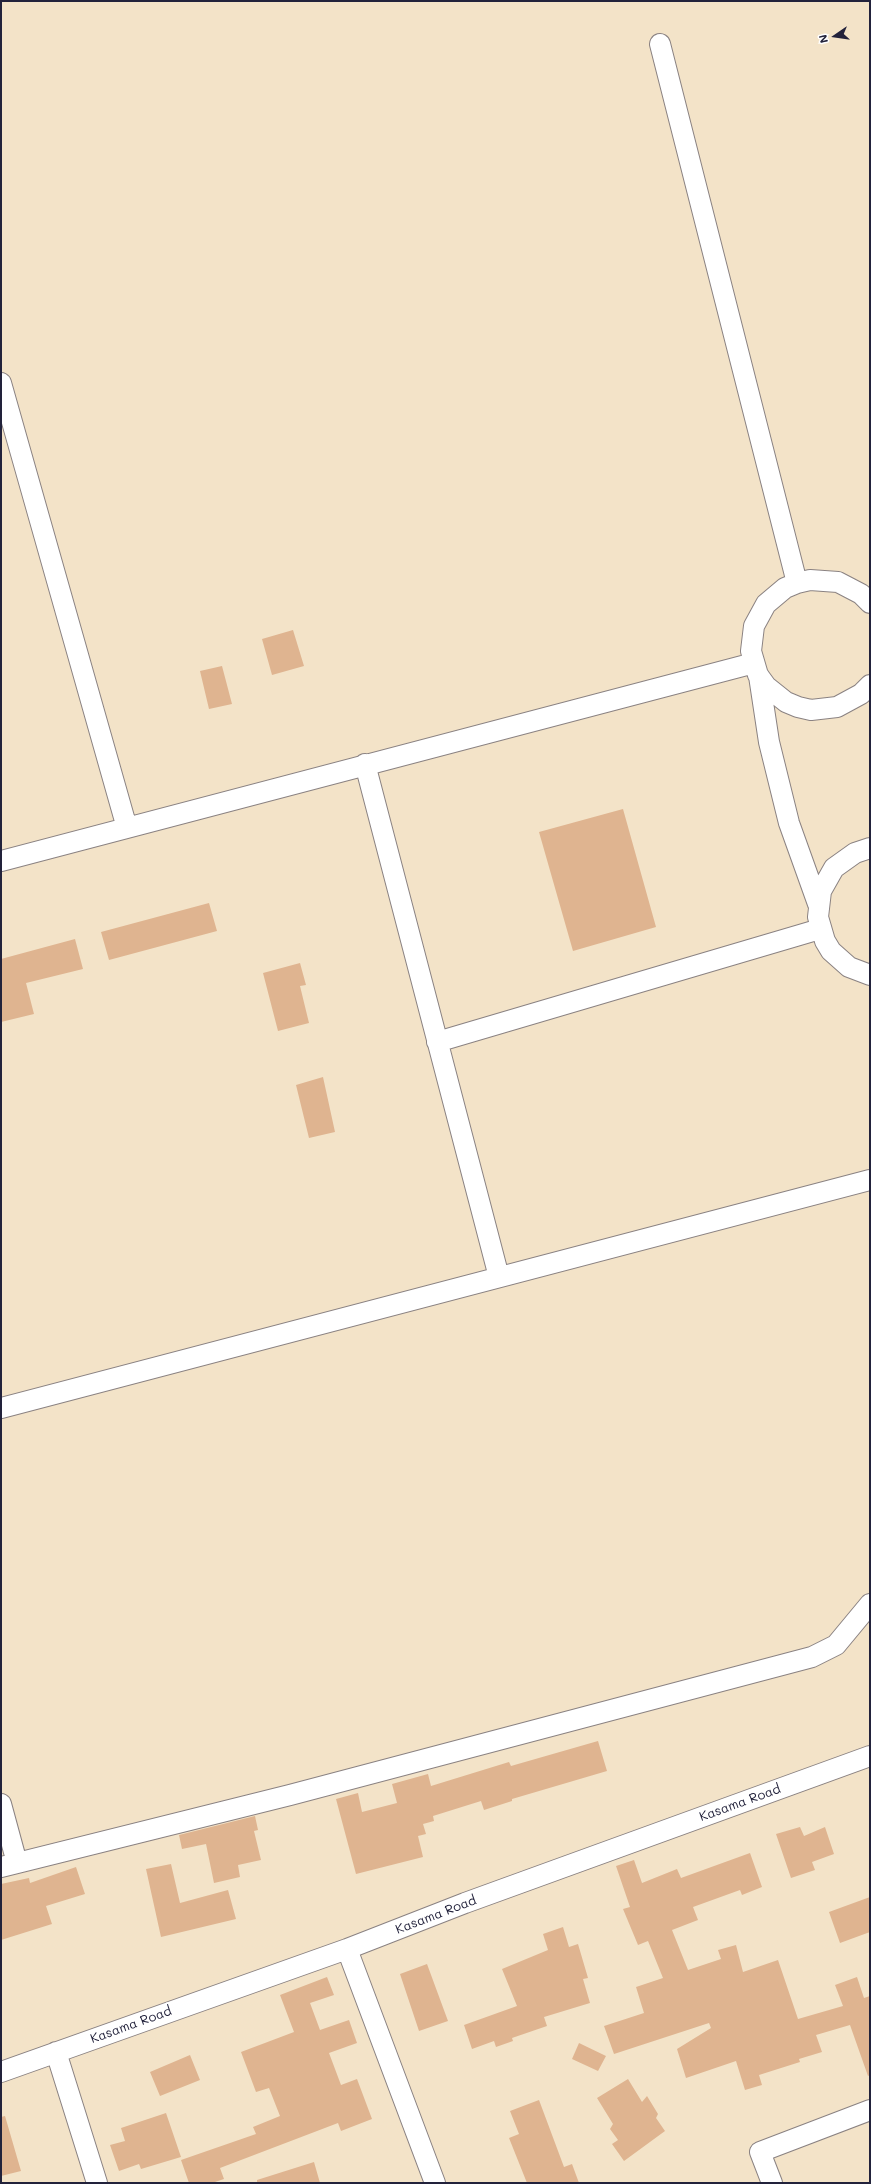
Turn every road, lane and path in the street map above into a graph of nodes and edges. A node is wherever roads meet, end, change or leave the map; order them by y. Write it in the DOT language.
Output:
graph roads {
  1 [pos="660,44"];
  2 [pos="1,383"];
  3 [pos="797,583"];
  4 [pos="870,603"];
  5 [pos="756,669"];
  6 [pos="870,685"];
  7 [pos="365,764"];
  8 [pos="126,828"];
  9 [pos="870,848"];
  10 [pos="1,861"];
  11 [pos="818,904"];
  12 [pos="820,929"];
  13 [pos="870,975"];
  14 [pos="437,1042"];
  15 [pos="870,1180"];
  16 [pos="499,1277"];
  17 [pos="1,1408"];
  18 [pos="870,1604"];
  19 [pos="870,1756"];
  20 [pos="1,1804"];
  21 [pos="9,1865"];
  22 [pos="347,1949"];
  23 [pos="56,2052"];
  24 [pos="1,2072"];
  25 [pos="870,2110"];
  26 [pos="97,2183"];
  27 [pos="435,2183"];
  28 [pos="772,2183"];
  1 -- 3 [label="street"];
  2 -- 8 [label="street"];
  3 -- 4 [label="street"];
  3 -- 5 [label="street"];
  5 -- 6 [label="street"];
  5 -- 7 [label="street"];
  5 -- 11 [label="street"];
  7 -- 8 [label="street"];
  7 -- 14 [label="street"];
  8 -- 10 [label="street"];
  9 -- 11 [label="street"];
  11 -- 12 [label="street"];
  12 -- 13 [label="street"];
  12 -- 14 [label="street"];
  14 -- 16 [label="street"];
  15 -- 16 [label="street"];
  16 -- 17 [label="street"];
  18 -- 21 [label="street"];
  19 -- 22 [label="street, Kasama Road"];
  20 -- 21 [label="street"];
  22 -- 23 [label="street, Kasama Road"];
  22 -- 27 [label="street"];
  23 -- 24 [label="street, Kasama Road"];
  23 -- 26 [label="street"];
  25 -- 28 [label="street"];
}
